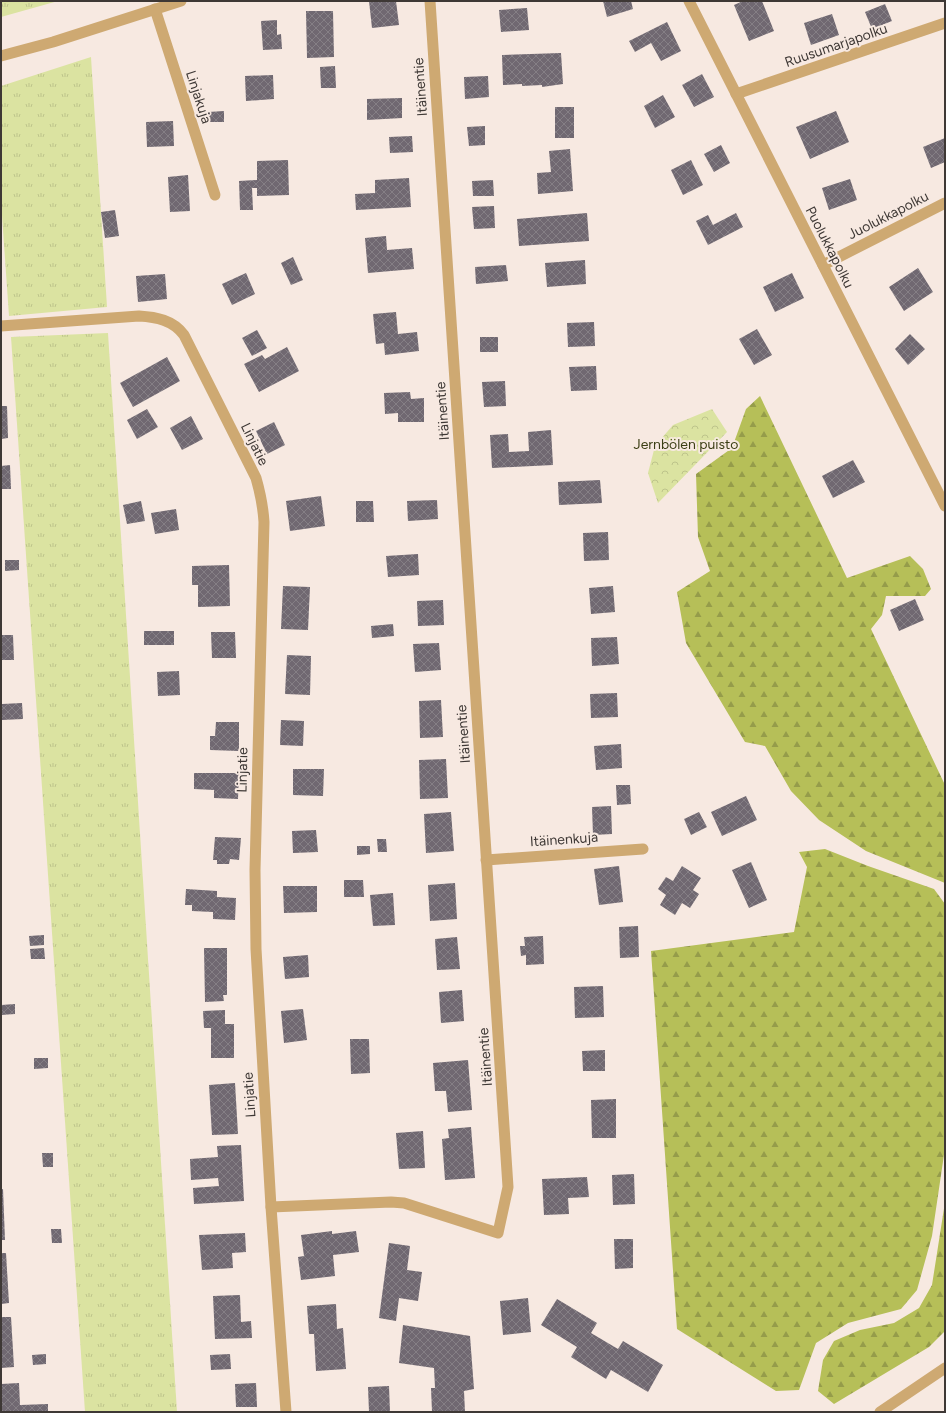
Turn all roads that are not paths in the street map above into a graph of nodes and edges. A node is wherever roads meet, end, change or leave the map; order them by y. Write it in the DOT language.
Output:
graph roads {
  1 [pos="181,1"];
  2 [pos="430,1"];
  3 [pos="689,1"];
  4 [pos="155,9"];
  5 [pos="945,23"];
  6 [pos="1,56"];
  7 [pos="736,94"];
  8 [pos="216,195"];
  9 [pos="945,203"];
  10 [pos="823,265"];
  11 [pos="1,326"];
  12 [pos="945,506"];
  13 [pos="643,849"];
  14 [pos="486,860"];
  15 [pos="271,1207"];
  16 [pos="945,1368"];
  17 [pos="286,1412"];
  18 [pos="880,1412"];
  1 -- 4 [label="street"];
  2 -- 14 [label="street, Itäinentie"];
  3 -- 7 [label="street, Puolukkapolku"];
  4 -- 6 [label="street"];
  4 -- 8 [label="street, Linjakuja"];
  5 -- 7 [label="street, Ruusumarjapolku"];
  7 -- 10 [label="street, Puolukkapolku"];
  9 -- 10 [label="street, Juolukkapolku"];
  10 -- 12 [label="street, Puolukkapolku"];
  11 -- 15 [label="street, Linjatie"];
  13 -- 14 [label="street, Itäinenkuja"];
  14 -- 15 [label="street, Itäinentie"];
  15 -- 17 [label="street, Linjatie"];
  16 -- 18 [label="street"];
}
